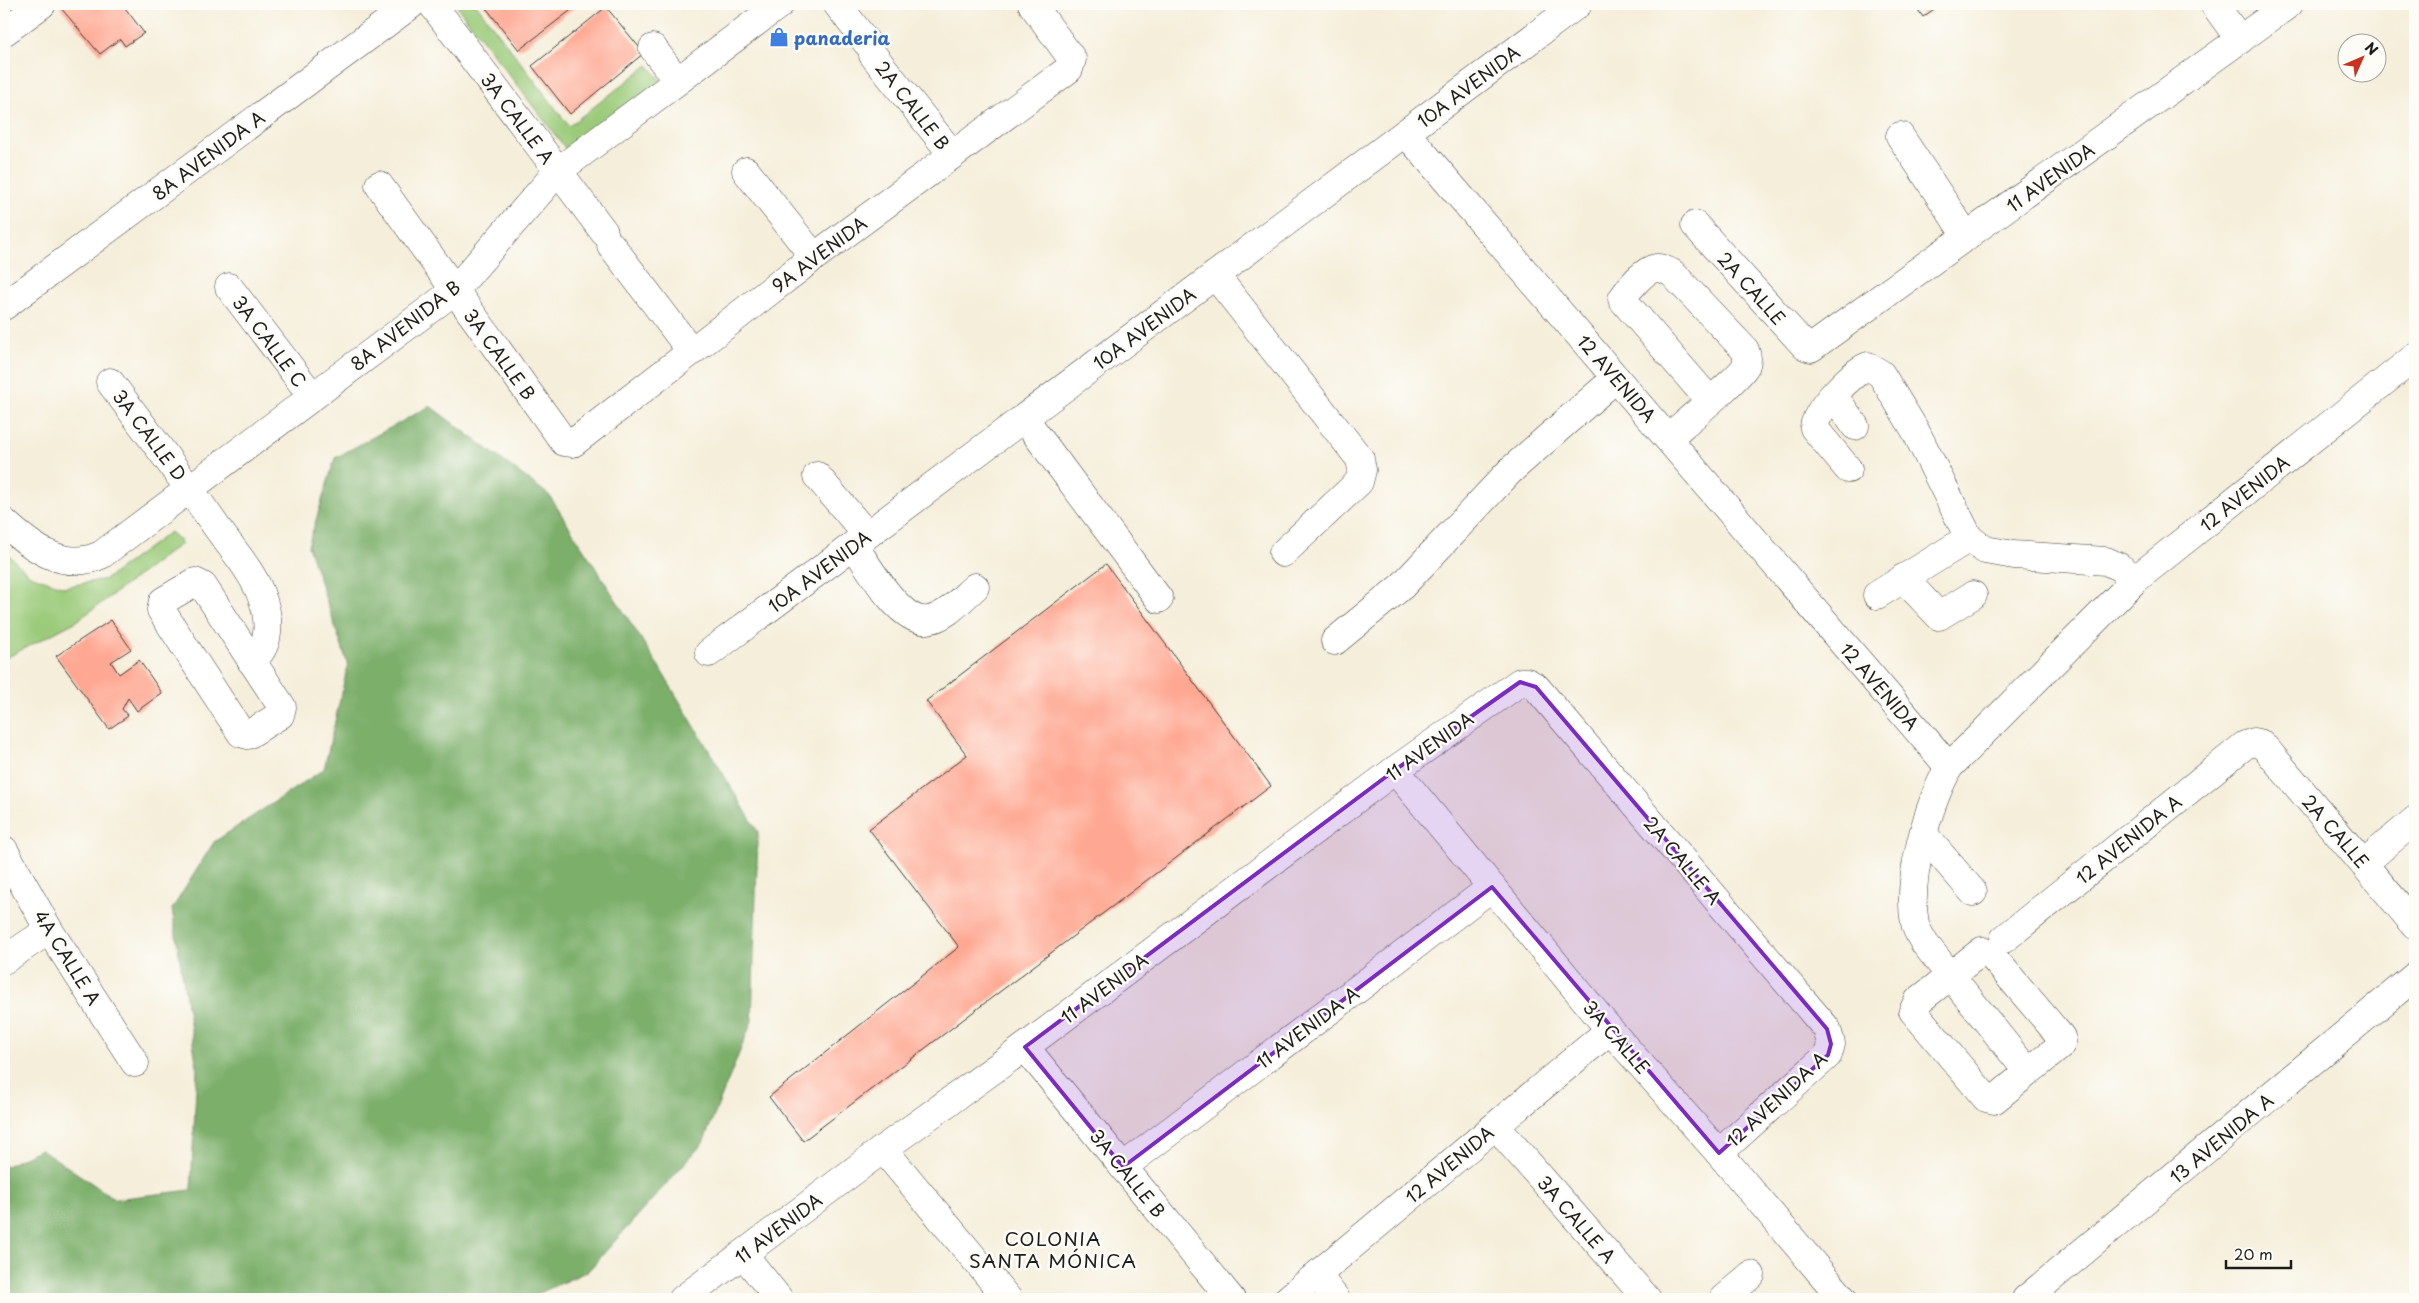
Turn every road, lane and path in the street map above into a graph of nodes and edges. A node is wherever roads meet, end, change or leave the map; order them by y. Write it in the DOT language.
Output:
graph roads {
  1 [pos="42,4"];
  2 [pos="412,4"];
  3 [pos="432,4"];
  4 [pos="780,4"];
  5 [pos="837,4"];
  6 [pos="1032,4"];
  7 [pos="1578,4"];
  8 [pos="2214,4"];
  9 [pos="2289,4"];
  10 [pos="4,32"];
  11 [pos="2240,40"];
  12 [pos="653,48"];
  13 [pos="677,81"];
  14 [pos="1406,132"];
  15 [pos="1900,136"];
  16 [pos="953,155"];
  17 [pos="558,171"];
  18 [pos="746,171"];
  19 [pos="379,185"];
  20 [pos="1695,225"];
  21 [pos="1967,237"];
  22 [pos="814,258"];
  23 [pos="1215,275"];
  24 [pos="229,287"];
  25 [pos="454,291"];
  26 [pos="4,306"];
  27 [pos="1811,348"];
  28 [pos="691,351"];
  29 [pos="2415,357"];
  30 [pos="1616,378"];
  31 [pos="110,382"];
  32 [pos="312,396"];
  33 [pos="1834,396"];
  34 [pos="1710,400"];
  35 [pos="1024,418"];
  36 [pos="1855,426"];
  37 [pos="1668,438"];
  38 [pos="573,443"];
  39 [pos="1848,469"];
  40 [pos="817,476"];
  41 [pos="190,489"];
  42 [pos="4,522"];
  43 [pos="1969,538"];
  44 [pos="861,540"];
  45 [pos="1282,553"];
  46 [pos="1903,578"];
  47 [pos="2136,579"];
  48 [pos="975,587"];
  49 [pos="1877,595"];
  50 [pos="1973,595"];
  51 [pos="1159,600"];
  52 [pos="1335,641"];
  53 [pos="709,653"];
  54 [pos="251,661"];
  55 [pos="1527,682"];
  56 [pos="2254,742"];
  57 [pos="1949,767"];
  58 [pos="1395,770"];
  59 [pos="2415,820"];
  60 [pos="1924,835"];
  61 [pos="4,850"];
  62 [pos="2364,863"];
  63 [pos="1492,887"];
  64 [pos="1973,892"];
  65 [pos="2415,925"];
  66 [pos="49,930"];
  67 [pos="2004,939"];
  68 [pos="4,960"];
  69 [pos="2415,976"];
  70 [pos="1950,977"];
  71 [pos="1610,1030"];
  72 [pos="1832,1044"];
  73 [pos="1025,1048"];
  74 [pos="135,1063"];
  75 [pos="2028,1072"];
  76 [pos="1507,1139"];
  77 [pos="883,1149"];
  78 [pos="1719,1153"];
  79 [pos="1123,1166"];
  80 [pos="743,1254"];
  81 [pos="1317,1275"];
  82 [pos="1751,1275"];
  83 [pos="683,1299"];
  84 [pos="779,1299"];
  85 [pos="1008,1299"];
  86 [pos="1231,1299"];
  87 [pos="1288,1299"];
  88 [pos="1336,1299"];
  89 [pos="1647,1299"];
  90 [pos="1723,1299"];
  91 [pos="1843,1299"];
  92 [pos="2026,1299"];
  1 -- 10 [label="street"];
  2 -- 26 [label="street, 8A AVENIDA A"];
  3 -- 17 [label="street, 3A CALLE A"];
  4 -- 13 [label="street, 8A AVENIDA B"];
  5 -- 16 [label="street, 2A CALLE B"];
  6 -- 16 [label="street, 9A AVENIDA"];
  7 -- 14 [label="street, 10A AVENIDA"];
  8 -- 11 [label="street"];
  9 -- 11 [label="street, 11 AVENIDA"];
  11 -- 21 [label="street, 11 AVENIDA"];
  12 -- 13 [label="street"];
  13 -- 17 [label="street, 8A AVENIDA B"];
  14 -- 23 [label="street, 10A AVENIDA"];
  14 -- 30 [label="street, 12 AVENIDA"];
  15 -- 21 [label="street"];
  16 -- 22 [label="street, 9A AVENIDA"];
  17 -- 25 [label="street, 8A AVENIDA B"];
  17 -- 28 [label="street, 3A CALLE A"];
  18 -- 22 [label="street"];
  19 -- 25 [label="street, 3A CALLE B"];
  20 -- 27 [label="street, 2A CALLE"];
  21 -- 27 [label="street, 11 AVENIDA"];
  22 -- 28 [label="street, 9A AVENIDA"];
  23 -- 35 [label="street, 10A AVENIDA"];
  23 -- 45 [label="street"];
  24 -- 32 [label="street, 3A CALLE C"];
  25 -- 32 [label="street, 8A AVENIDA B"];
  25 -- 38 [label="street, 3A CALLE B"];
  28 -- 38 [label="street, 9A AVENIDA"];
  29 -- 47 [label="street, 12 AVENIDA"];
  30 -- 37 [label="street, 12 AVENIDA"];
  30 -- 52 [label="street"];
  31 -- 41 [label="street, 3A CALLE D"];
  32 -- 41 [label="street, 8A AVENIDA B"];
  33 -- 36 [label="street"];
  33 -- 39 [label="street"];
  33 -- 43 [label="street"];
  34 -- 34 [label="street"];
  34 -- 37 [label="street"];
  35 -- 44 [label="street, 10A AVENIDA"];
  35 -- 51 [label="street"];
  37 -- 57 [label="street, 12 AVENIDA"];
  40 -- 44 [label="street"];
  41 -- 42 [label="street, 8A AVENIDA B"];
  41 -- 54 [label="street, 3A CALLE D"];
  43 -- 46 [label="street"];
  43 -- 47 [label="street"];
  44 -- 48 [label="street"];
  44 -- 53 [label="street, 10A AVENIDA"];
  46 -- 49 [label="street"];
  46 -- 50 [label="street"];
  47 -- 57 [label="street, 12 AVENIDA"];
  54 -- 54 [label="street"];
  55 -- 58 [label="street, 11 AVENIDA"];
  55 -- 72 [label="street, 2A CALLE A"];
  56 -- 62 [label="street, 2A CALLE"];
  56 -- 67 [label="street, 12 AVENIDA A"];
  57 -- 60 [label="street"];
  58 -- 63 [label="street, 3A CALLE"];
  58 -- 73 [label="street, 11 AVENIDA"];
  59 -- 62 [label="street"];
  60 -- 64 [label="street"];
  60 -- 70 [label="street"];
  61 -- 66 [label="street, 4A CALLE A"];
  62 -- 65 [label="street, 2A CALLE"];
  63 -- 71 [label="street, 3A CALLE"];
  63 -- 79 [label="street, 11 AVENIDA A"];
  66 -- 68 [label="street"];
  66 -- 74 [label="street, 4A CALLE A"];
  69 -- 92 [label="street, 13 AVENIDA A"];
  70 -- 75 [label="street"];
  70 -- 75 [label="street"];
  70 -- 75 [label="street"];
  71 -- 78 [label="street, 3A CALLE"];
  71 -- 81 [label="street, 12 AVENIDA"];
  72 -- 78 [label="street, 12 AVENIDA A"];
  73 -- 77 [label="street, 11 AVENIDA"];
  73 -- 79 [label="street, 3A CALLE B"];
  76 -- 89 [label="street, 3A CALLE A"];
  77 -- 80 [label="street, 11 AVENIDA"];
  77 -- 85 [label="street"];
  78 -- 91 [label="street, 3A CALLE"];
  79 -- 86 [label="street, 3A CALLE B"];
  80 -- 83 [label="street, 11 AVENIDA"];
  80 -- 84 [label="street"];
  81 -- 87 [label="street, 12 AVENIDA"];
  81 -- 88 [label="street"];
  82 -- 90 [label="street"];
}
